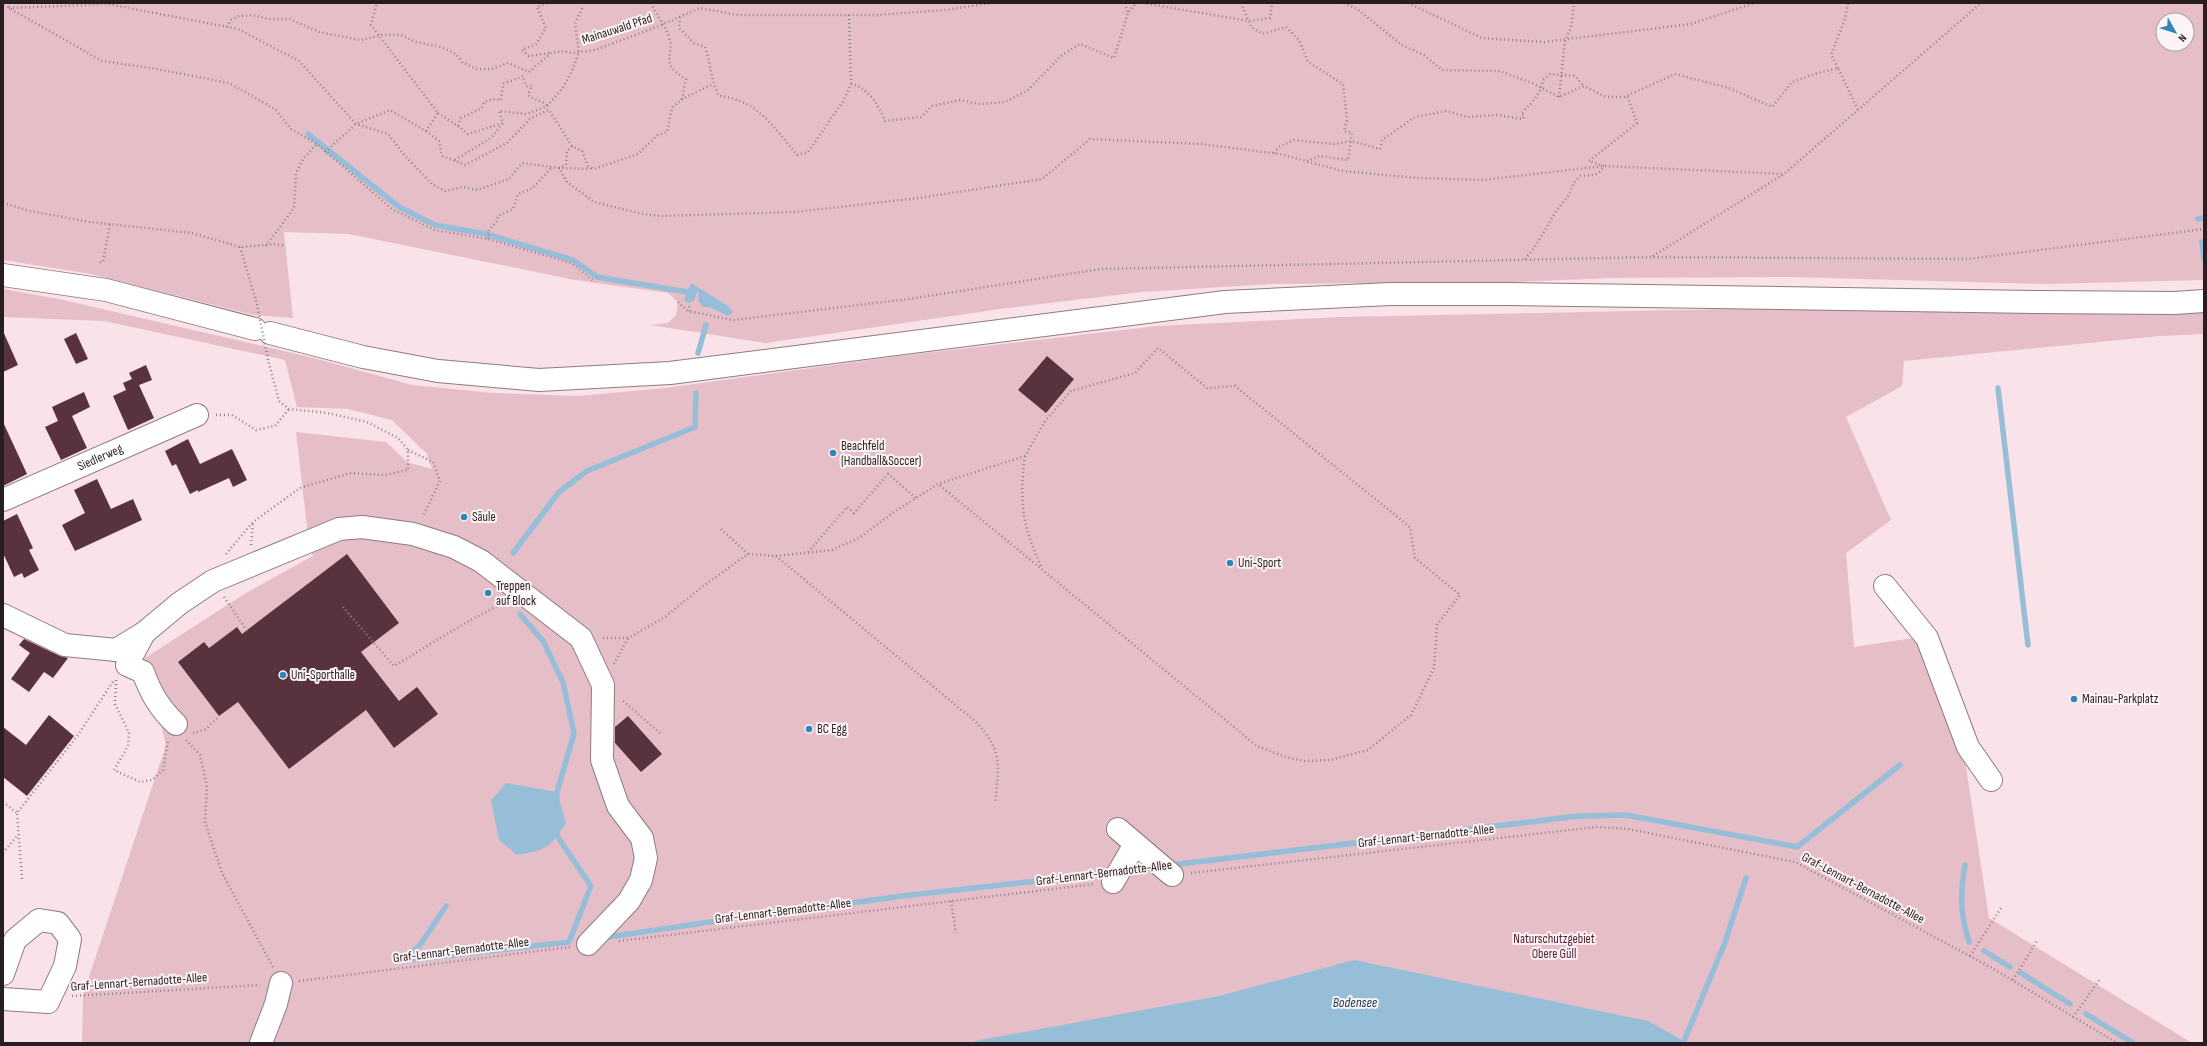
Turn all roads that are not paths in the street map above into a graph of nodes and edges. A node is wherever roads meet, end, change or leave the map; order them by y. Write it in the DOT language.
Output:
graph roads {
  1 [pos="3,275"];
  2 [pos="2204,301"];
  3 [pos="197,414"];
  4 [pos="3,500"];
  5 [pos="1885,586"];
  6 [pos="9,618"];
  7 [pos="144,633"];
  8 [pos="176,724"];
  9 [pos="1991,780"];
  10 [pos="1118,829"];
  11 [pos="1135,844"];
  12 [pos="1172,875"];
  13 [pos="1113,882"];
  14 [pos="588,944"];
  15 [pos="3,974"];
  16 [pos="281,983"];
  17 [pos="3,999"];
  18 [pos="261,1043"];
  1 -- 2 [label="main road"];
  3 -- 4 [label="main road, Siedlerweg"];
  5 -- 9 [label="main road"];
  6 -- 7 [label="main road"];
  7 -- 8 [label="main road"];
  7 -- 14 [label="main road"];
  10 -- 11 [label="main road"];
  11 -- 12 [label="main road"];
  11 -- 13 [label="main road"];
  15 -- 17 [label="main road"];
  16 -- 18 [label="main road"];
}
